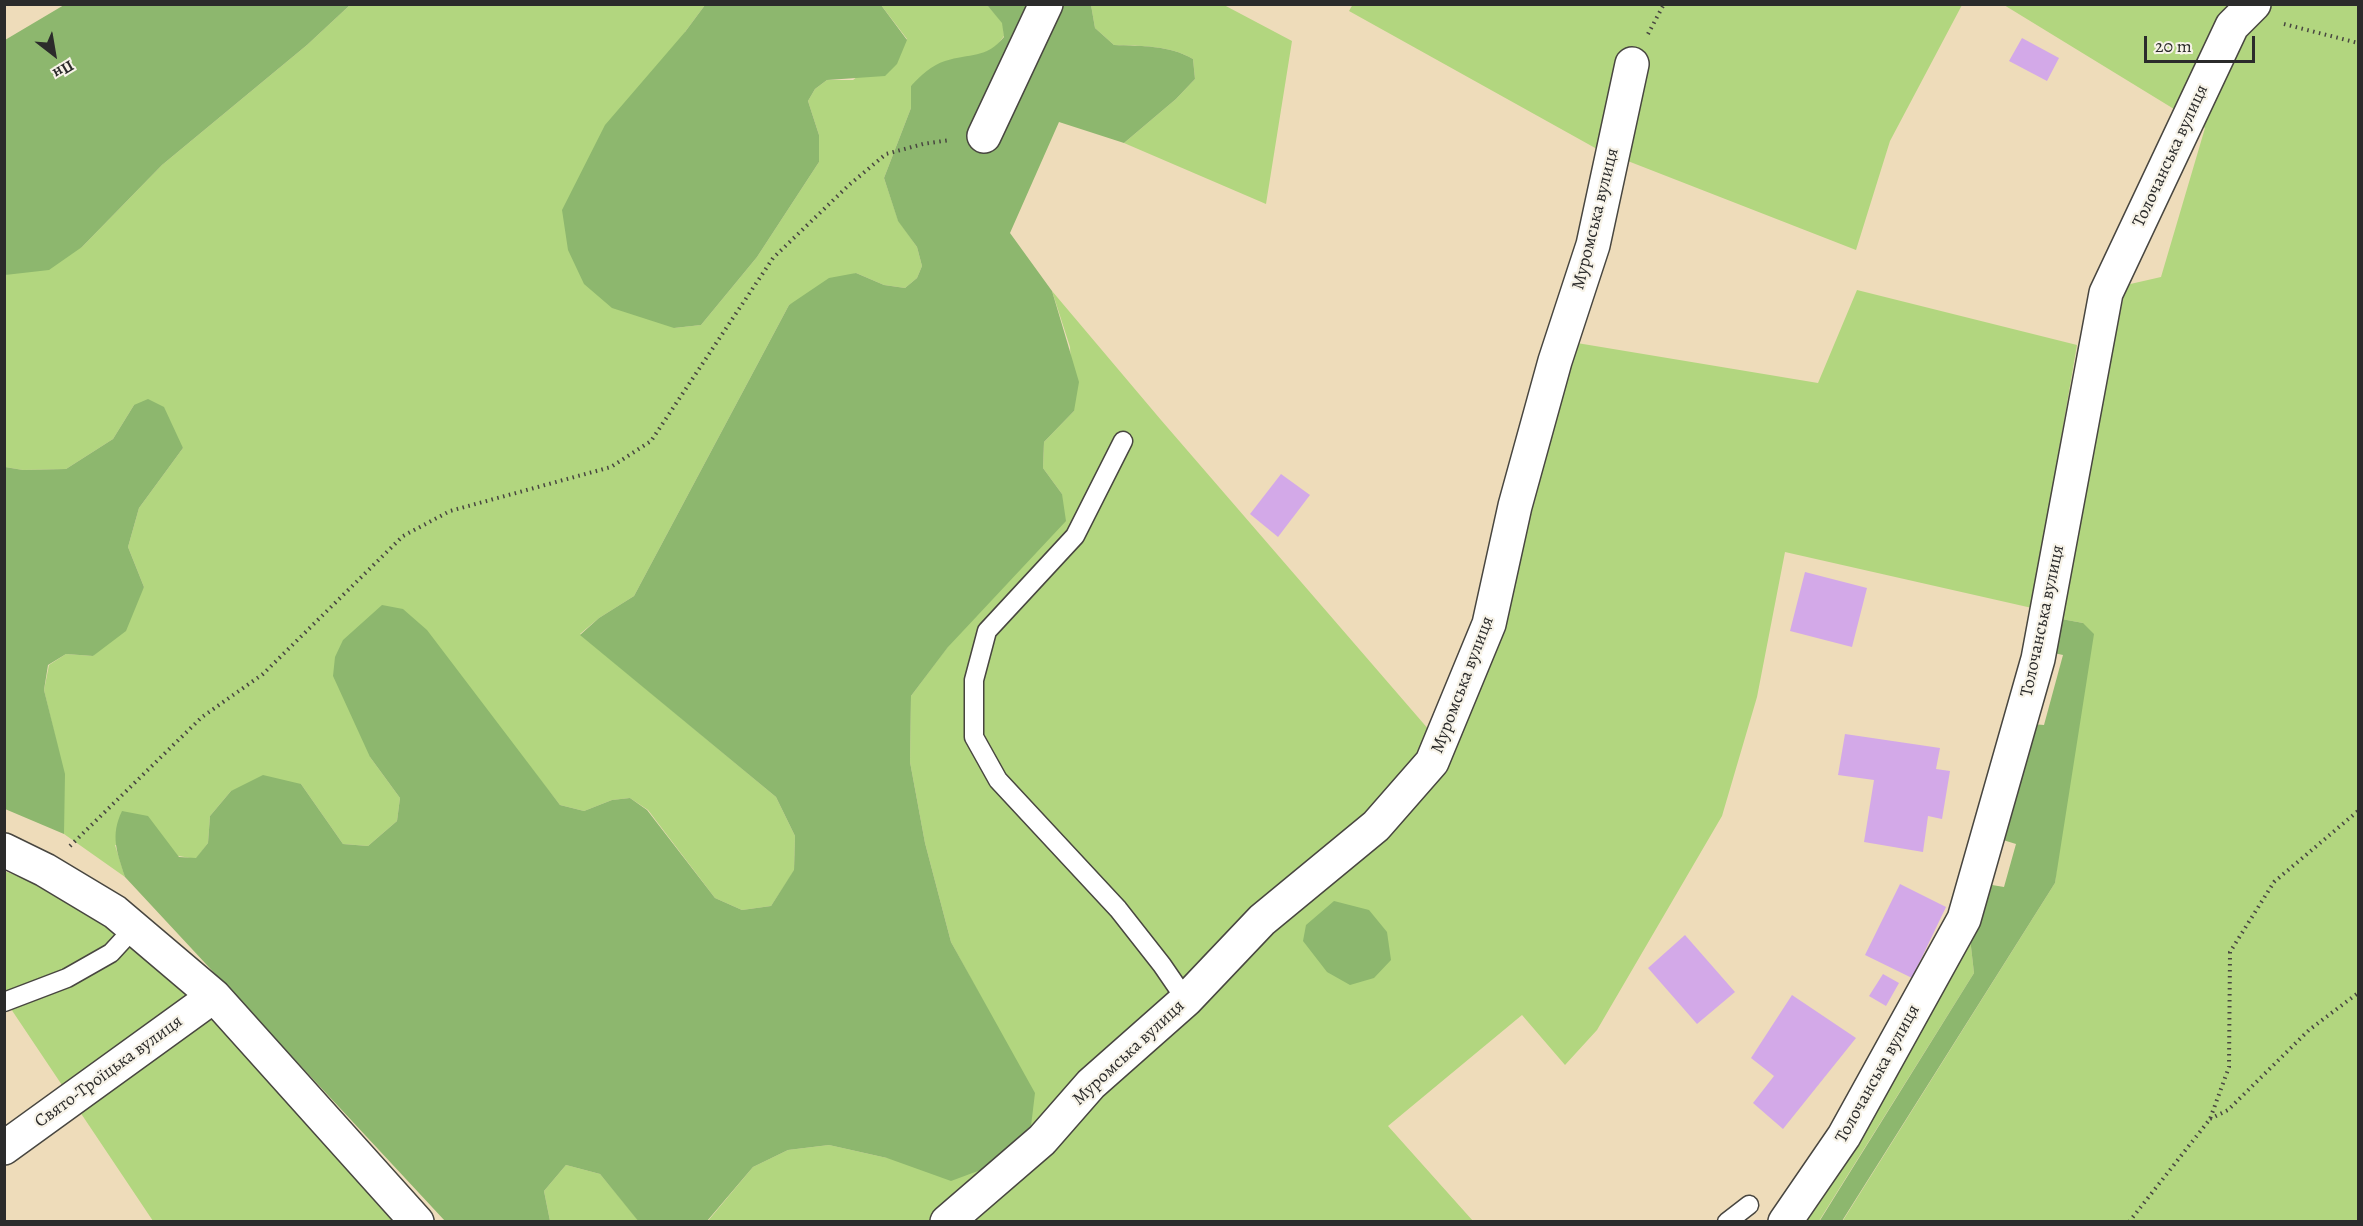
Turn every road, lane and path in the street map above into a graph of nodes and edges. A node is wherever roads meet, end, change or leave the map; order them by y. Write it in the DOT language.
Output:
graph roads {
  1 [pos="1046,4"];
  2 [pos="2243,15"];
  3 [pos="2358,43"];
  4 [pos="1632,64"];
  5 [pos="984,136"];
  6 [pos="1123,441"];
  7 [pos="2358,811"];
  8 [pos="4,850"];
  9 [pos="45,870"];
  10 [pos="134,928"];
  11 [pos="2358,993"];
  12 [pos="214,996"];
  13 [pos="1186,1000"];
  14 [pos="4,1002"];
  15 [pos="2210,1119"];
  16 [pos="4,1148"];
  17 [pos="1749,1204"];
  18 [pos="417,1221"];
  19 [pos="947,1221"];
  20 [pos="1727,1221"];
  21 [pos="1785,1221"];
  22 [pos="2129,1221"];
  1 -- 5 [label="street"];
  2 -- 3 [label="path"];
  2 -- 21 [label="street, Толочанська вулиця"];
  4 -- 13 [label="street, Муромська вулиця"];
  5 -- 9 [label="path"];
  6 -- 13 [label="lane"];
  7 -- 15 [label="path"];
  8 -- 9 [label="street"];
  9 -- 10 [label="street"];
  10 -- 12 [label="street"];
  10 -- 14 [label="lane"];
  11 -- 15 [label="path"];
  12 -- 16 [label="street, Свято-Троїцька вулиця"];
  12 -- 18 [label="street"];
  13 -- 19 [label="street, Муромська вулиця"];
  15 -- 22 [label="path"];
  17 -- 20 [label="lane"];
}
